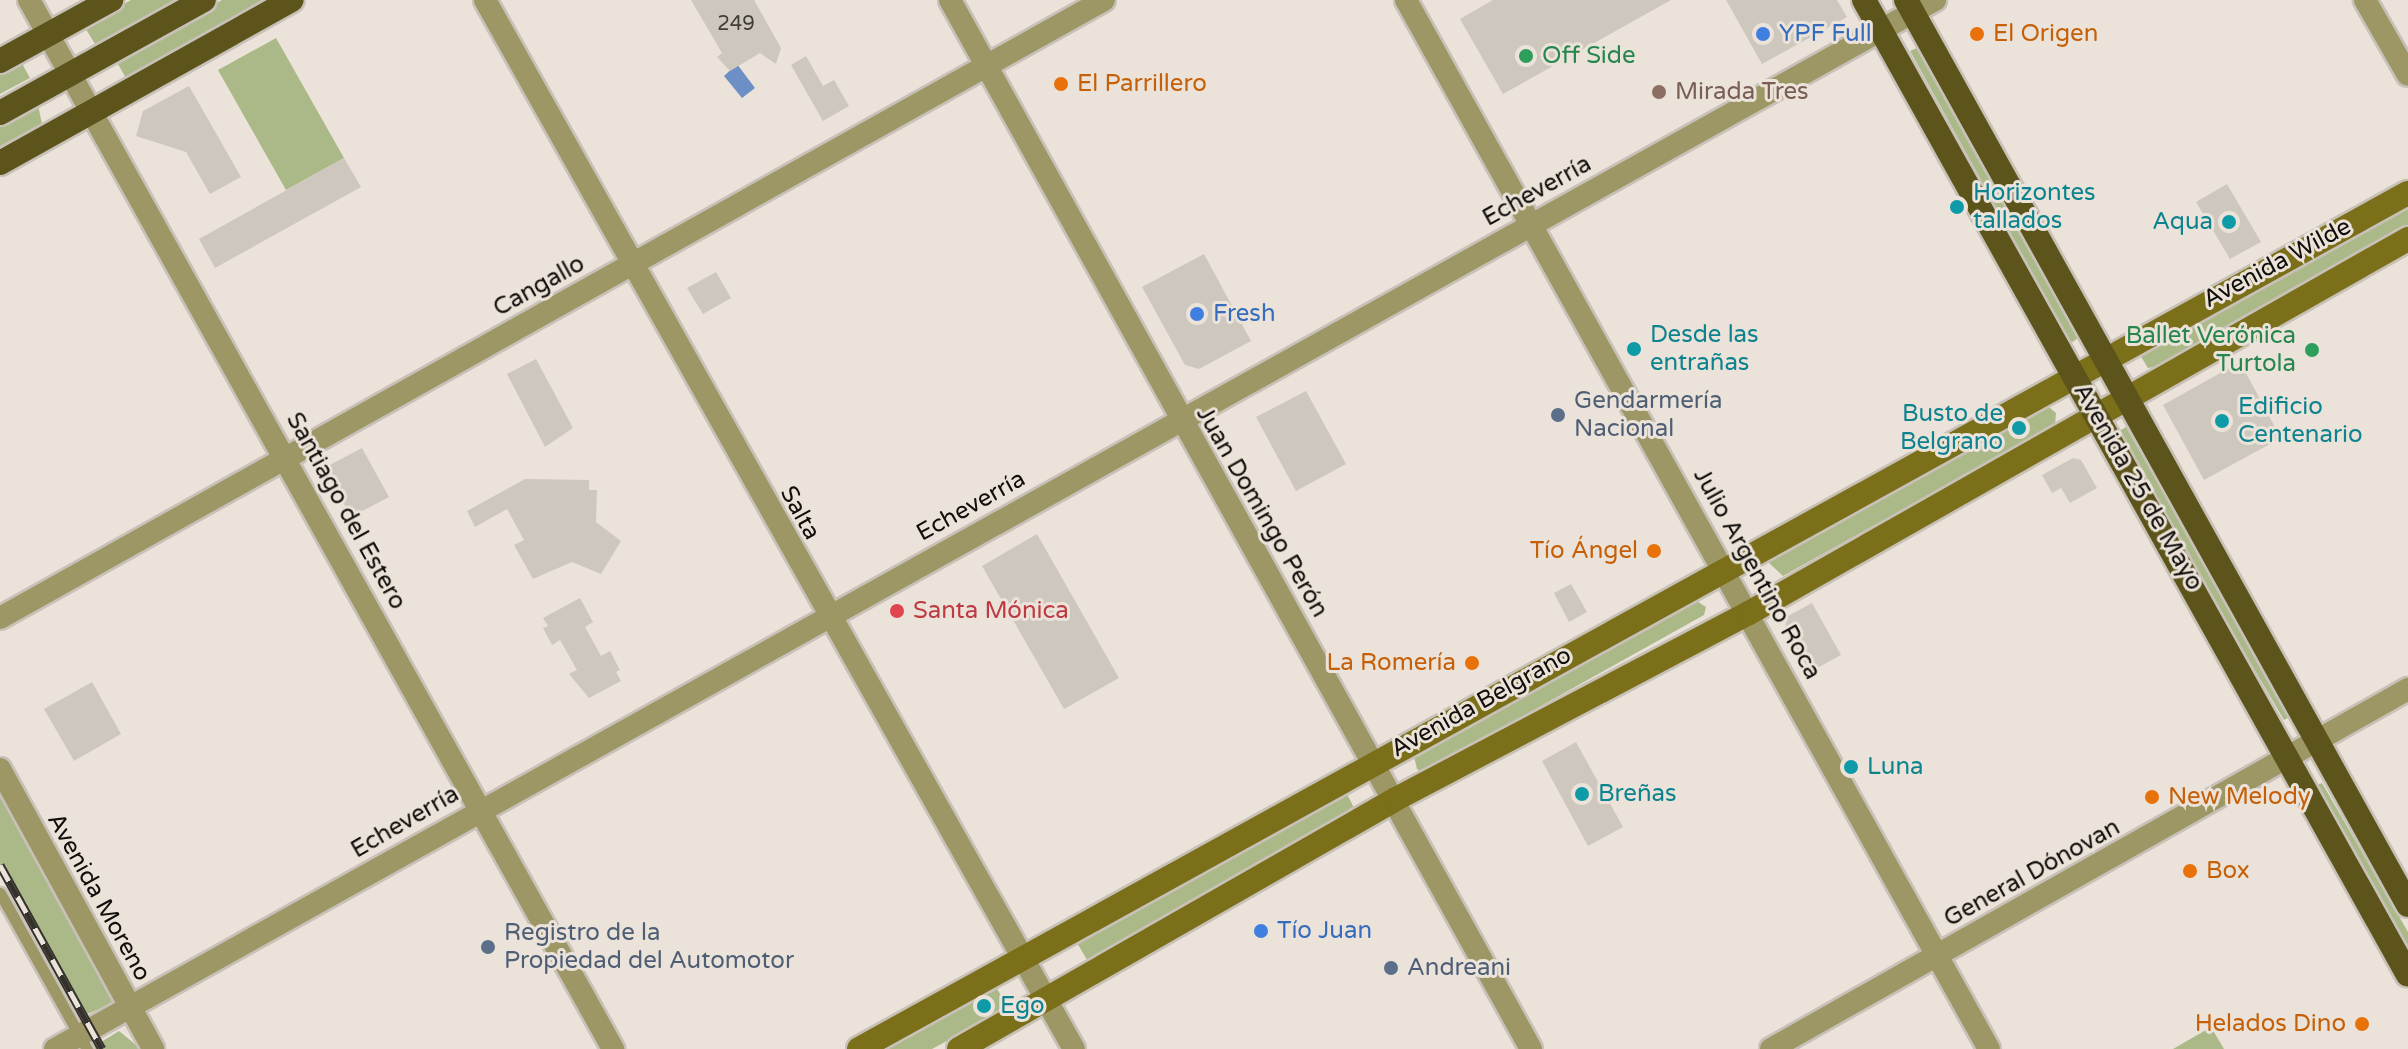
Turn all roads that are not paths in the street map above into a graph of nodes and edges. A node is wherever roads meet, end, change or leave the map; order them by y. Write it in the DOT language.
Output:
graph roads {
  1 [pos="29,0"];
  2 [pos="111,0"];
  3 [pos="204,0"];
  4 [pos="292,0"];
  5 [pos="485,0"];
  6 [pos="950,0"];
  7 [pos="1104,0"];
  8 [pos="1406,0"];
  9 [pos="1864,0"];
  10 [pos="1935,0"];
  11 [pos="2365,0"];
  12 [pos="1910,6"];
  13 [pos="1881,30"];
  14 [pos="48,34"];
  15 [pos="0,61"];
  16 [pos="987,64"];
  17 [pos="2408,75"];
  18 [pos="68,76"];
  19 [pos="0,113"];
  20 [pos="88,114"];
  21 [pos="0,163"];
  22 [pos="2408,193"];
  23 [pos="1534,223"];
  24 [pos="2408,239"];
  25 [pos="634,264"];
  26 [pos="2104,356"];
  27 [pos="2074,375"];
  28 [pos="2126,396"];
  29 [pos="2097,413"];
  30 [pos="1179,419"];
  31 [pos="286,453"];
  32 [pos="1724,567"];
  33 [pos="1749,613"];
  34 [pos="827,616"];
  35 [pos="0,618"];
  36 [pos="2408,689"];
  37 [pos="2317,740"];
  38 [pos="2290,758"];
  39 [pos="1375,762"];
  40 [pos="0,769"];
  41 [pos="1396,799"];
  42 [pos="480,809"];
  43 [pos="0,893"];
  44 [pos="2408,905"];
  45 [pos="1938,954"];
  46 [pos="1025,956"];
  47 [pos="2408,975"];
  48 [pos="1050,1000"];
  49 [pos="130,1008"];
  50 [pos="83,1042"];
  51 [pos="55,1049"];
  52 [pos="153,1049"];
  53 [pos="613,1049"];
  54 [pos="859,1049"];
  55 [pos="959,1049"];
  56 [pos="1074,1049"];
  57 [pos="1531,1049"];
  58 [pos="1771,1049"];
  59 [pos="1989,1049"];
  1 -- 14 [label="street, Santiago del Estero"];
  2 -- 14 [label="main road"];
  3 -- 18 [label="main road"];
  4 -- 20 [label="main road"];
  5 -- 25 [label="street, Salta"];
  6 -- 16 [label="street, Juan Domingo Perón"];
  7 -- 16 [label="street, Cangallo"];
  8 -- 23 [label="street, Julio Argentino Roca"];
  9 -- 13 [label="main road, Avenida 25 de Mayo"];
  10 -- 12 [label="street, Echeverría"];
  11 -- 17 [label="street"];
  12 -- 13 [label="street, Echeverría"];
  12 -- 26 [label="main road, Avenida 25 de Mayo"];
  13 -- 23 [label="street, Echeverría"];
  13 -- 27 [label="main road, Avenida 25 de Mayo"];
  14 -- 15 [label="main road"];
  14 -- 18 [label="street, Santiago del Estero"];
  16 -- 25 [label="street, Cangallo"];
  16 -- 30 [label="street, Juan Domingo Perón"];
  18 -- 19 [label="main road"];
  18 -- 20 [label="street, Santiago del Estero"];
  20 -- 21 [label="main road"];
  20 -- 31 [label="street, Santiago del Estero"];
  22 -- 26 [label="main road, Avenida Wilde"];
  23 -- 30 [label="street, Echeverría"];
  23 -- 32 [label="street, Julio Argentino Roca"];
  24 -- 28 [label="main road, Avenida Wilde"];
  25 -- 31 [label="street, Cangallo"];
  25 -- 34 [label="street, Salta"];
  26 -- 27 [label="main road, Avenida Belgrano"];
  26 -- 28 [label="main road, Avenida 25 de Mayo"];
  27 -- 29 [label="main road, Avenida 25 de Mayo"];
  27 -- 32 [label="main road, Avenida Belgrano"];
  28 -- 29 [label="main road, Avenida Belgrano"];
  28 -- 37 [label="main road, Avenida 25 de Mayo"];
  29 -- 33 [label="main road, Avenida Belgrano"];
  29 -- 38 [label="main road, Avenida 25 de Mayo"];
  30 -- 34 [label="street, Echeverría"];
  30 -- 39 [label="street, Juan Domingo Perón"];
  31 -- 35 [label="street, Cangallo"];
  31 -- 42 [label="street, Santiago del Estero"];
  32 -- 33 [label="street, Julio Argentino Roca"];
  32 -- 39 [label="main road, Avenida Belgrano"];
  33 -- 41 [label="main road, Avenida Belgrano"];
  33 -- 45 [label="street, Julio Argentino Roca"];
  34 -- 42 [label="street, Echeverría"];
  34 -- 46 [label="street, Salta"];
  36 -- 37 [label="street, General Dónovan"];
  37 -- 38 [label="street, General Dónovan"];
  37 -- 44 [label="main road, Avenida 25 de Mayo"];
  38 -- 45 [label="street, General Dónovan"];
  38 -- 47 [label="main road, Avenida 25 de Mayo"];
  39 -- 41 [label="street, Juan Domingo Perón"];
  39 -- 46 [label="main road, Avenida Belgrano"];
  40 -- 49 [label="street, Avenida Moreno"];
  41 -- 48 [label="main road, Avenida Belgrano"];
  41 -- 57 [label="street, Juan Domingo Perón"];
  42 -- 49 [label="street, Echeverría"];
  42 -- 53 [label="street, Santiago del Estero"];
  43 -- 50 [label="lane"];
  45 -- 58 [label="street, General Dónovan"];
  45 -- 59 [label="street, Julio Argentino Roca"];
  46 -- 48 [label="street, Salta"];
  46 -- 54 [label="main road, Avenida Belgrano"];
  48 -- 55 [label="main road, Avenida Belgrano"];
  48 -- 56 [label="street, Salta"];
  49 -- 50 [label="street, Echeverría"];
  49 -- 52 [label="street, Avenida Moreno"];
  50 -- 51 [label="street, Echeverría"];
}
